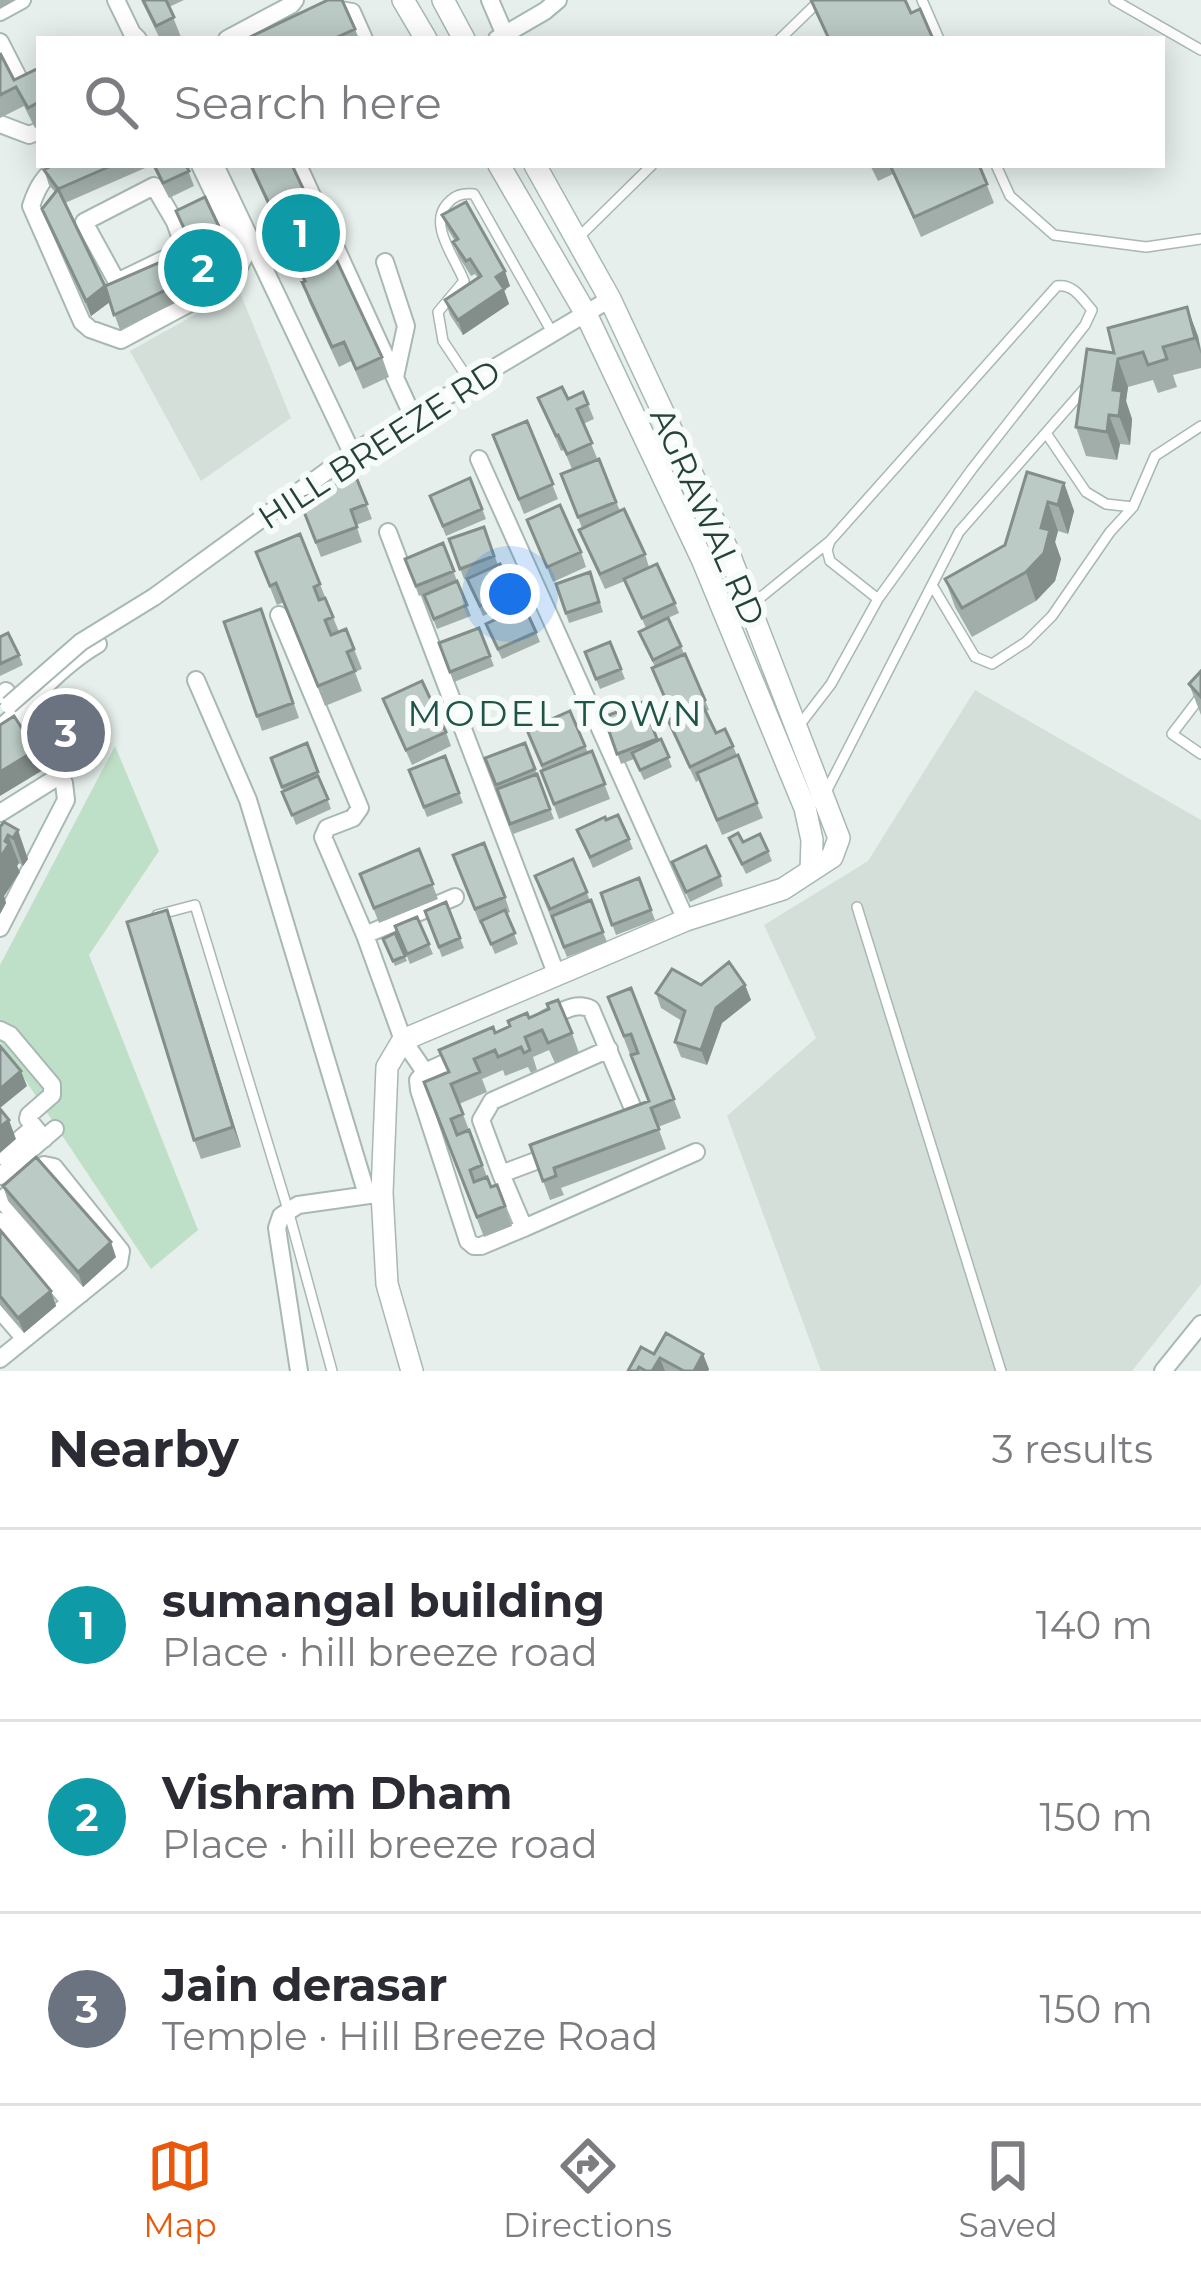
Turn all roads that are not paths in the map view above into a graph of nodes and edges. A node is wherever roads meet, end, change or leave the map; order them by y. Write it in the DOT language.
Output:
graph roads {
  1 [pos="22,0"];
  2 [pos="116,0"];
  3 [pos="295,0"];
  4 [pos="403,0"];
  5 [pos="443,0"];
  6 [pos="490,0"];
  7 [pos="558,0"];
  8 [pos="820,0"];
  9 [pos="922,0"];
  10 [pos="1114,0"];
  11 [pos="0,11"];
  12 [pos="320,20"];
  13 [pos="130,36"];
  14 [pos="233,36"];
  15 [pos="363,36"];
  16 [pos="424,36"];
  17 [pos="462,36"];
  18 [pos="501,36"];
  19 [pos="503,36"];
  20 [pos="783,36"];
  21 [pos="938,36"];
  22 [pos="0,42"];
  23 [pos="1201,50"];
  24 [pos="36,82"];
  25 [pos="0,124"];
  26 [pos="36,132"];
  27 [pos="56,168"];
  28 [pos="202,168"];
  29 [pos="216,168"];
  30 [pos="299,168"];
  31 [pos="501,168"];
  32 [pos="537,168"];
  33 [pos="649,168"];
  34 [pos="997,168"];
  35 [pos="224,199"];
  36 [pos="175,222"];
  37 [pos="577,239"];
  38 [pos="1201,239"];
  39 [pos="385,262"];
  40 [pos="610,299"];
  41 [pos="586,314"];
  42 [pos="553,334"];
  43 [pos="395,378"];
  44 [pos="1091,381"];
  45 [pos="470,383"];
  46 [pos="412,417"];
  47 [pos="1201,426"];
  48 [pos="1046,433"];
  49 [pos="352,453"];
  50 [pos="479,459"];
  51 [pos="1133,507"];
  52 [pos="388,532"];
  53 [pos="830,541"];
  54 [pos="932,585"];
  55 [pos="878,599"];
  56 [pos="750,606"];
  57 [pos="279,615"];
  58 [pos="98,644"];
  59 [pos="196,680"];
  60 [pos="1201,696"];
  61 [pos="5,700"];
  62 [pos="0,728"];
  63 [pos="797,728"];
  64 [pos="1201,754"];
  65 [pos="59,776"];
  66 [pos="824,796"];
  67 [pos="0,813"];
  68 [pos="812,870"];
  69 [pos="455,897"];
  70 [pos="857,907"];
  71 [pos="151,917"];
  72 [pos="686,920"];
  73 [pos="0,928"];
  74 [pos="365,934"];
  75 [pos="556,976"];
  76 [pos="535,1024"];
  77 [pos="0,1030"];
  78 [pos="403,1040"];
  79 [pos="609,1049"];
  80 [pos="472,1050"];
  81 [pos="425,1072"];
  82 [pos="44,1132"];
  83 [pos="608,1133"];
  84 [pos="565,1150"];
  85 [pos="695,1152"];
  86 [pos="0,1156"];
  87 [pos="501,1174"];
  88 [pos="0,1176"];
  89 [pos="375,1194"];
  90 [pos="1,1201"];
  91 [pos="288,1210"];
  92 [pos="0,1221"];
  93 [pos="524,1228"];
  94 [pos="75,1298"];
  95 [pos="0,1310"];
  96 [pos="1201,1324"];
  97 [pos="9,1347"];
  98 [pos="299,1371"];
  99 [pos="332,1371"];
  100 [pos="412,1371"];
  101 [pos="1001,1371"];
  102 [pos="1163,1371"];
  1 -- 11 [label="street"];
  2 -- 13 [label="street"];
  3 -- 14 [label="street"];
  4 -- 16 [label="street"];
  5 -- 17 [label="street"];
  6 -- 18 [label="street"];
  7 -- 19 [label="street"];
  8 -- 20 [label="lane"];
  9 -- 21 [label="lane"];
  10 -- 23 [label="lane"];
  12 -- 15 [label="street"];
  22 -- 24 [label="street"];
  25 -- 26 [label="street"];
  27 -- 35 [label="street"];
  28 -- 35 [label="street"];
  29 -- 35 [label="street"];
  30 -- 43 [label="street"];
  31 -- 41 [label="street, AGRAWAL RD"];
  32 -- 37 [label="street, AGRAWAL RD"];
  33 -- 37 [label="lane"];
  34 -- 38 [label="lane"];
  35 -- 36 [label="street"];
  35 -- 49 [label="street"];
  36 -- 36 [label="street"];
  37 -- 40 [label="street, AGRAWAL RD"];
  39 -- 43 [label="street"];
  40 -- 41 [label="street, HILL BREEZE RD"];
  40 -- 56 [label="street, AGRAWAL RD"];
  41 -- 42 [label="street, HILL BREEZE RD"];
  41 -- 68 [label="street, AGRAWAL RD"];
  42 -- 45 [label="street, HILL BREEZE RD"];
  42 -- 45 [label="lane"];
  43 -- 46 [label="street"];
  44 -- 48 [label="lane"];
  45 -- 46 [label="street, HILL BREEZE RD"];
  46 -- 49 [label="street, HILL BREEZE RD"];
  47 -- 51 [label="lane"];
  48 -- 51 [label="lane"];
  48 -- 54 [label="lane"];
  49 -- 61 [label="street, HILL BREEZE RD, bridge"];
  50 -- 72 [label="street"];
  51 -- 54 [label="lane"];
  52 -- 75 [label="street"];
  53 -- 55 [label="lane"];
  53 -- 55 [label="lane"];
  53 -- 56 [label="lane"];
  54 -- 66 [label="lane"];
  55 -- 63 [label="lane"];
  56 -- 63 [label="street, AGRAWAL RD"];
  57 -- 74 [label="street"];
  58 -- 61 [label="street"];
  59 -- 89 [label="street"];
  60 -- 64 [label="lane"];
  61 -- 62 [label="street"];
  61 -- 65 [label="street"];
  63 -- 66 [label="street, AGRAWAL RD"];
  65 -- 67 [label="street"];
  65 -- 73 [label="street"];
  66 -- 68 [label="street, AGRAWAL RD"];
  68 -- 72 [label="street"];
  69 -- 74 [label="street"];
  70 -- 101 [label="lane"];
  71 -- 91 [label="lane"];
  72 -- 75 [label="street"];
  74 -- 78 [label="street"];
  75 -- 78 [label="street"];
  76 -- 79 [label="street"];
  77 -- 82 [label="street"];
  78 -- 81 [label="street"];
  78 -- 89 [label="street"];
  79 -- 83 [label="street"];
  79 -- 87 [label="street"];
  80 -- 81 [label="street"];
  81 -- 93 [label="street"];
  82 -- 86 [label="street"];
  82 -- 88 [label="street"];
  84 -- 87 [label="street"];
  85 -- 93 [label="street"];
  87 -- 93 [label="street"];
  89 -- 91 [label="street"];
  89 -- 100 [label="street"];
  90 -- 94 [label="street"];
  90 -- 94 [label="street"];
  91 -- 98 [label="street"];
  91 -- 99 [label="lane"];
  92 -- 94 [label="street"];
  94 -- 97 [label="street"];
  95 -- 97 [label="street"];
  96 -- 102 [label="street"];
}
